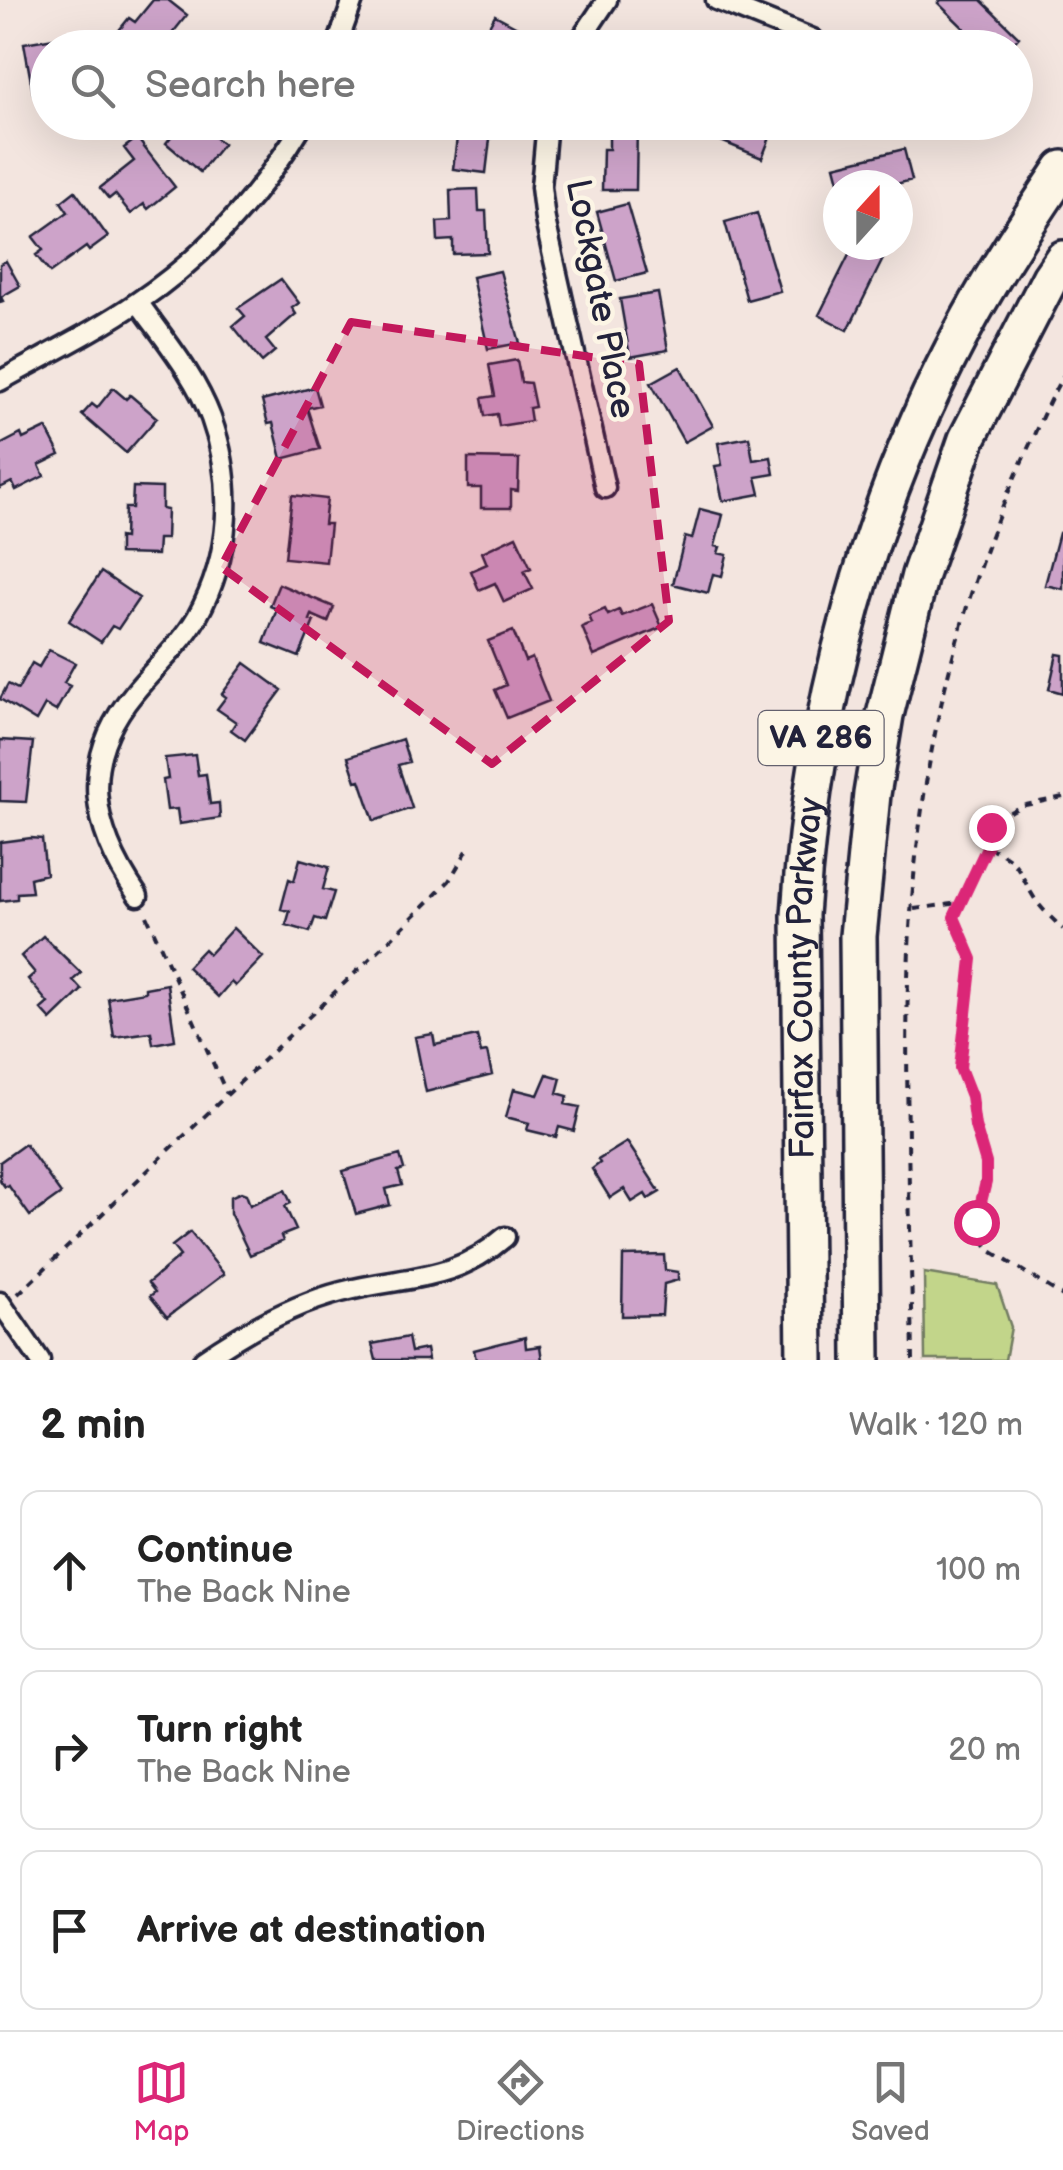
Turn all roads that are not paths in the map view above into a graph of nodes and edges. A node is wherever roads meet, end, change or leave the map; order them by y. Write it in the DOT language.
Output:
graph roads {
  1 [pos="353,0"];
  2 [pos="607,0"];
  3 [pos="716,0"];
  4 [pos="342,30"];
  5 [pos="587,30"];
  6 [pos="791,30"];
  7 [pos="293,140"];
  8 [pos="545,140"];
  9 [pos="1063,169"];
  10 [pos="1063,259"];
  11 [pos="138,302"];
  12 [pos="0,381"];
  13 [pos="604,488"];
  14 [pos="138,896"];
  15 [pos="505,1237"];
  16 [pos="2,1305"];
  17 [pos="40,1360"];
  18 [pos="204,1360"];
  19 [pos="804,1360"];
  20 [pos="862,1360"];
  1 -- 4 [label="street"];
  2 -- 5 [label="street"];
  3 -- 6 [label="street"];
  7 -- 11 [label="street"];
  8 -- 13 [label="street, Lockgate Place"];
  9 -- 19 [label="highway, Fairfax County Parkway / VA 286"];
  10 -- 20 [label="highway, Fairfax County Parkway / VA 286"];
  11 -- 12 [label="street"];
  11 -- 14 [label="street"];
  15 -- 18 [label="street"];
  16 -- 17 [label="street"];
}
